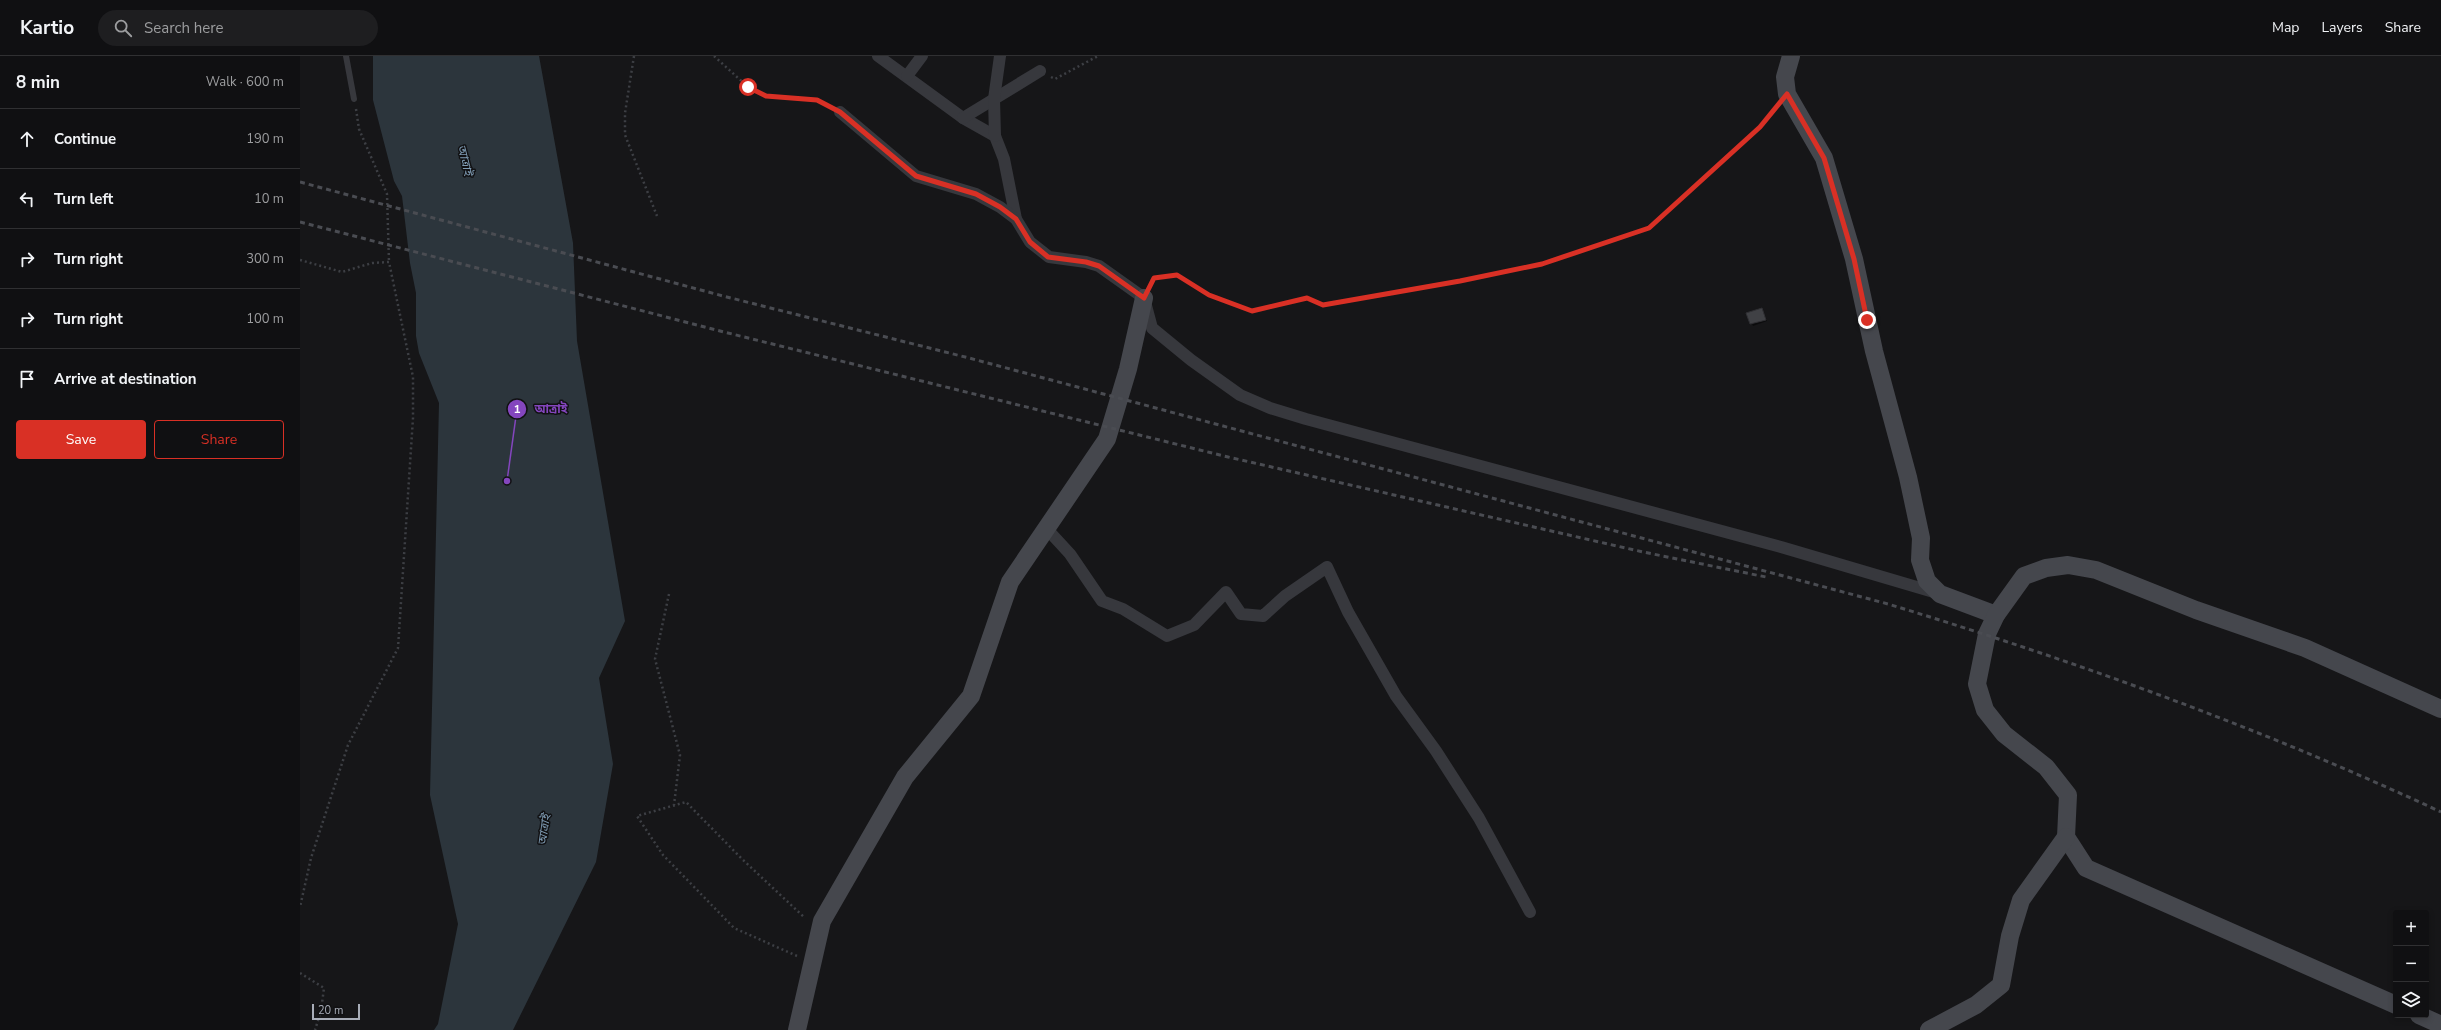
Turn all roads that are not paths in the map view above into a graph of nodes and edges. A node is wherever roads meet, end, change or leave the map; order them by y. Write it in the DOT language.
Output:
graph roads {
  1 [pos="346,56"];
  2 [pos="878,56"];
  3 [pos="922,56"];
  4 [pos="1000,56"];
  5 [pos="1791,56"];
  6 [pos="1040,71"];
  7 [pos="907,76"];
  8 [pos="354,99"];
  9 [pos="994,100"];
  10 [pos="840,112"];
  11 [pos="964,118"];
  12 [pos="995,136"];
  13 [pos="1016,219"];
  14 [pos="1144,298"];
  15 [pos="1047,529"];
  16 [pos="1940,594"];
  17 [pos="1996,615"];
  18 [pos="2441,709"];
  19 [pos="2066,837"];
  20 [pos="1530,912"];
  21 [pos="2393,1004"];
  22 [pos="2426,1018"];
  23 [pos="2441,1025"];
  24 [pos="797,1030"];
  25 [pos="1929,1030"];
  1 -- 8 [label="lane"];
  2 -- 7 [label="street"];
  3 -- 7 [label="street"];
  4 -- 9 [label="street"];
  5 -- 16 [label="street"];
  6 -- 9 [label="street"];
  7 -- 11 [label="street"];
  9 -- 11 [label="street"];
  9 -- 12 [label="street"];
  10 -- 13 [label="street"];
  11 -- 12 [label="street"];
  12 -- 13 [label="street"];
  13 -- 14 [label="street"];
  14 -- 15 [label="street"];
  14 -- 16 [label="street"];
  15 -- 20 [label="street"];
  15 -- 24 [label="street"];
  16 -- 17 [label="street"];
  17 -- 18 [label="street"];
  17 -- 19 [label="street"];
  19 -- 21 [label="street"];
  19 -- 25 [label="street"];
  22 -- 23 [label="street"];
}
